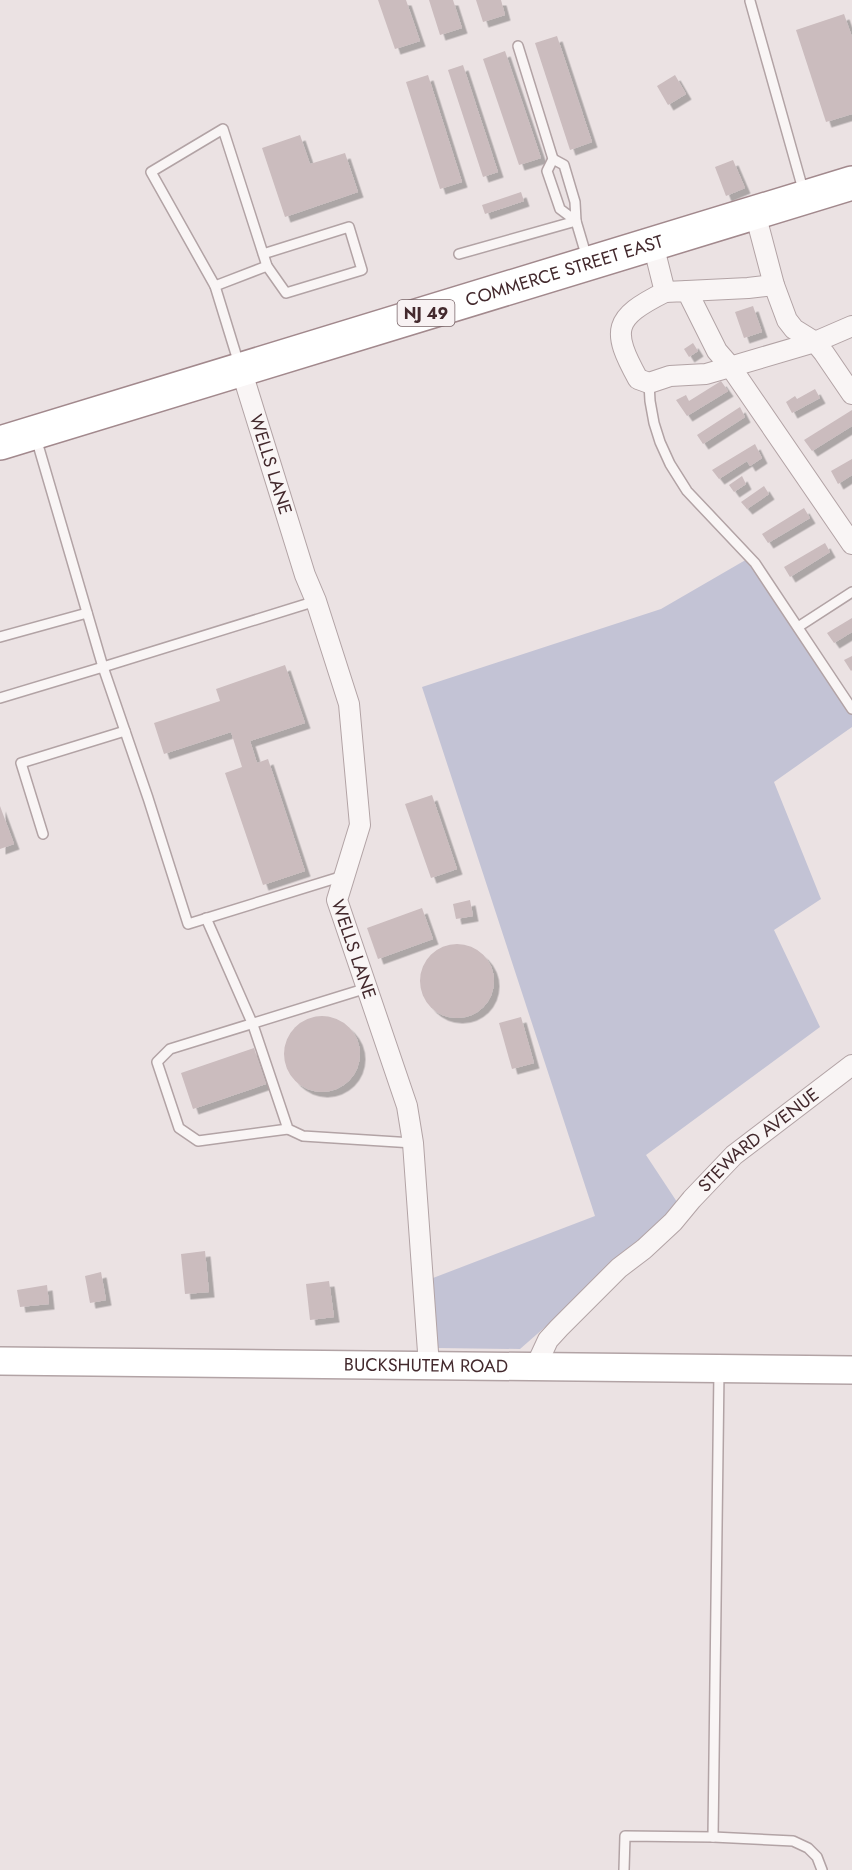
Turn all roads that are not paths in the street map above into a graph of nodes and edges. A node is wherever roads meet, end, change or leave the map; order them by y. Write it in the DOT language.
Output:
graph roads {
  1 [pos="750,1"];
  2 [pos="518,46"];
  3 [pos="553,159"];
  4 [pos="852,183"];
  5 [pos="805,198"];
  6 [pos="755,213"];
  7 [pos="576,221"];
  8 [pos="653,244"];
  9 [pos="263,254"];
  10 [pos="459,254"];
  11 [pos="589,263"];
  12 [pos="267,266"];
  13 [pos="774,285"];
  14 [pos="215,286"];
  15 [pos="687,291"];
  16 [pos="665,292"];
  17 [pos="852,326"];
  18 [pos="814,342"];
  19 [pos="730,366"];
  20 [pos="241,369"];
  21 [pos="649,383"];
  22 [pos="852,394"];
  23 [pos="34,433"];
  24 [pos="0,443"];
  25 [pos="852,544"];
  26 [pos="852,592"];
  27 [pos="315,602"];
  28 [pos="87,613"];
  29 [pos="798,627"];
  30 [pos="0,638"];
  31 [pos="103,667"];
  32 [pos="0,698"];
  33 [pos="852,710"];
  34 [pos="125,731"];
  35 [pos="43,834"];
  36 [pos="345,875"];
  37 [pos="206,918"];
  38 [pos="367,988"];
  39 [pos="253,1025"];
  40 [pos="852,1065"];
  41 [pos="288,1129"];
  42 [pos="413,1143"];
  43 [pos="0,1361"];
  44 [pos="429,1366"];
  45 [pos="535,1368"];
  46 [pos="719,1369"];
  47 [pos="852,1370"];
  48 [pos="713,1837"];
  49 [pos="624,1870"];
  50 [pos="822,1870"];
  1 -- 5 [label="lane"];
  2 -- 3 [label="lane"];
  3 -- 7 [label="lane"];
  3 -- 7 [label="lane"];
  4 -- 5 [label="highway, COMMERCE STREET EAST / NJ 49"];
  5 -- 6 [label="highway, COMMERCE STREET EAST / NJ 49"];
  6 -- 8 [label="highway, COMMERCE STREET EAST / NJ 49"];
  6 -- 13 [label="street"];
  7 -- 10 [label="lane"];
  7 -- 11 [label="lane"];
  8 -- 11 [label="highway, COMMERCE STREET EAST / NJ 49"];
  8 -- 16 [label="street"];
  9 -- 12 [label="lane"];
  9 -- 12 [label="lane"];
  9 -- 14 [label="lane"];
  11 -- 20 [label="highway, COMMERCE STREET EAST / NJ 49"];
  12 -- 14 [label="lane"];
  13 -- 15 [label="street"];
  13 -- 18 [label="street"];
  14 -- 20 [label="lane"];
  15 -- 16 [label="street"];
  15 -- 19 [label="street"];
  16 -- 21 [label="street"];
  17 -- 18 [label="street"];
  18 -- 19 [label="street"];
  18 -- 22 [label="street"];
  19 -- 21 [label="street"];
  19 -- 25 [label="street"];
  20 -- 23 [label="highway, COMMERCE STREET EAST / NJ 49"];
  20 -- 27 [label="street, WELLS LANE"];
  21 -- 29 [label="lane"];
  23 -- 24 [label="highway, COMMERCE STREET EAST / NJ 49"];
  23 -- 28 [label="lane"];
  26 -- 29 [label="lane"];
  27 -- 31 [label="lane"];
  27 -- 36 [label="street, WELLS LANE"];
  28 -- 30 [label="lane"];
  28 -- 31 [label="lane"];
  29 -- 33 [label="lane"];
  31 -- 32 [label="lane"];
  31 -- 34 [label="lane"];
  34 -- 35 [label="lane"];
  34 -- 37 [label="lane"];
  36 -- 37 [label="lane"];
  36 -- 38 [label="street, WELLS LANE"];
  37 -- 39 [label="lane"];
  38 -- 39 [label="lane"];
  38 -- 42 [label="street, WELLS LANE"];
  39 -- 41 [label="lane"];
  39 -- 41 [label="lane"];
  40 -- 45 [label="street, STEWARD AVENUE"];
  41 -- 42 [label="lane"];
  42 -- 44 [label="street, WELLS LANE"];
  43 -- 44 [label="main road, BUCKSHUTEM ROAD"];
  44 -- 45 [label="main road, BUCKSHUTEM ROAD"];
  45 -- 46 [label="main road, BUCKSHUTEM ROAD"];
  46 -- 47 [label="main road, BUCKSHUTEM ROAD"];
  46 -- 48 [label="lane"];
  48 -- 49 [label="lane"];
  48 -- 50 [label="lane"];
}
